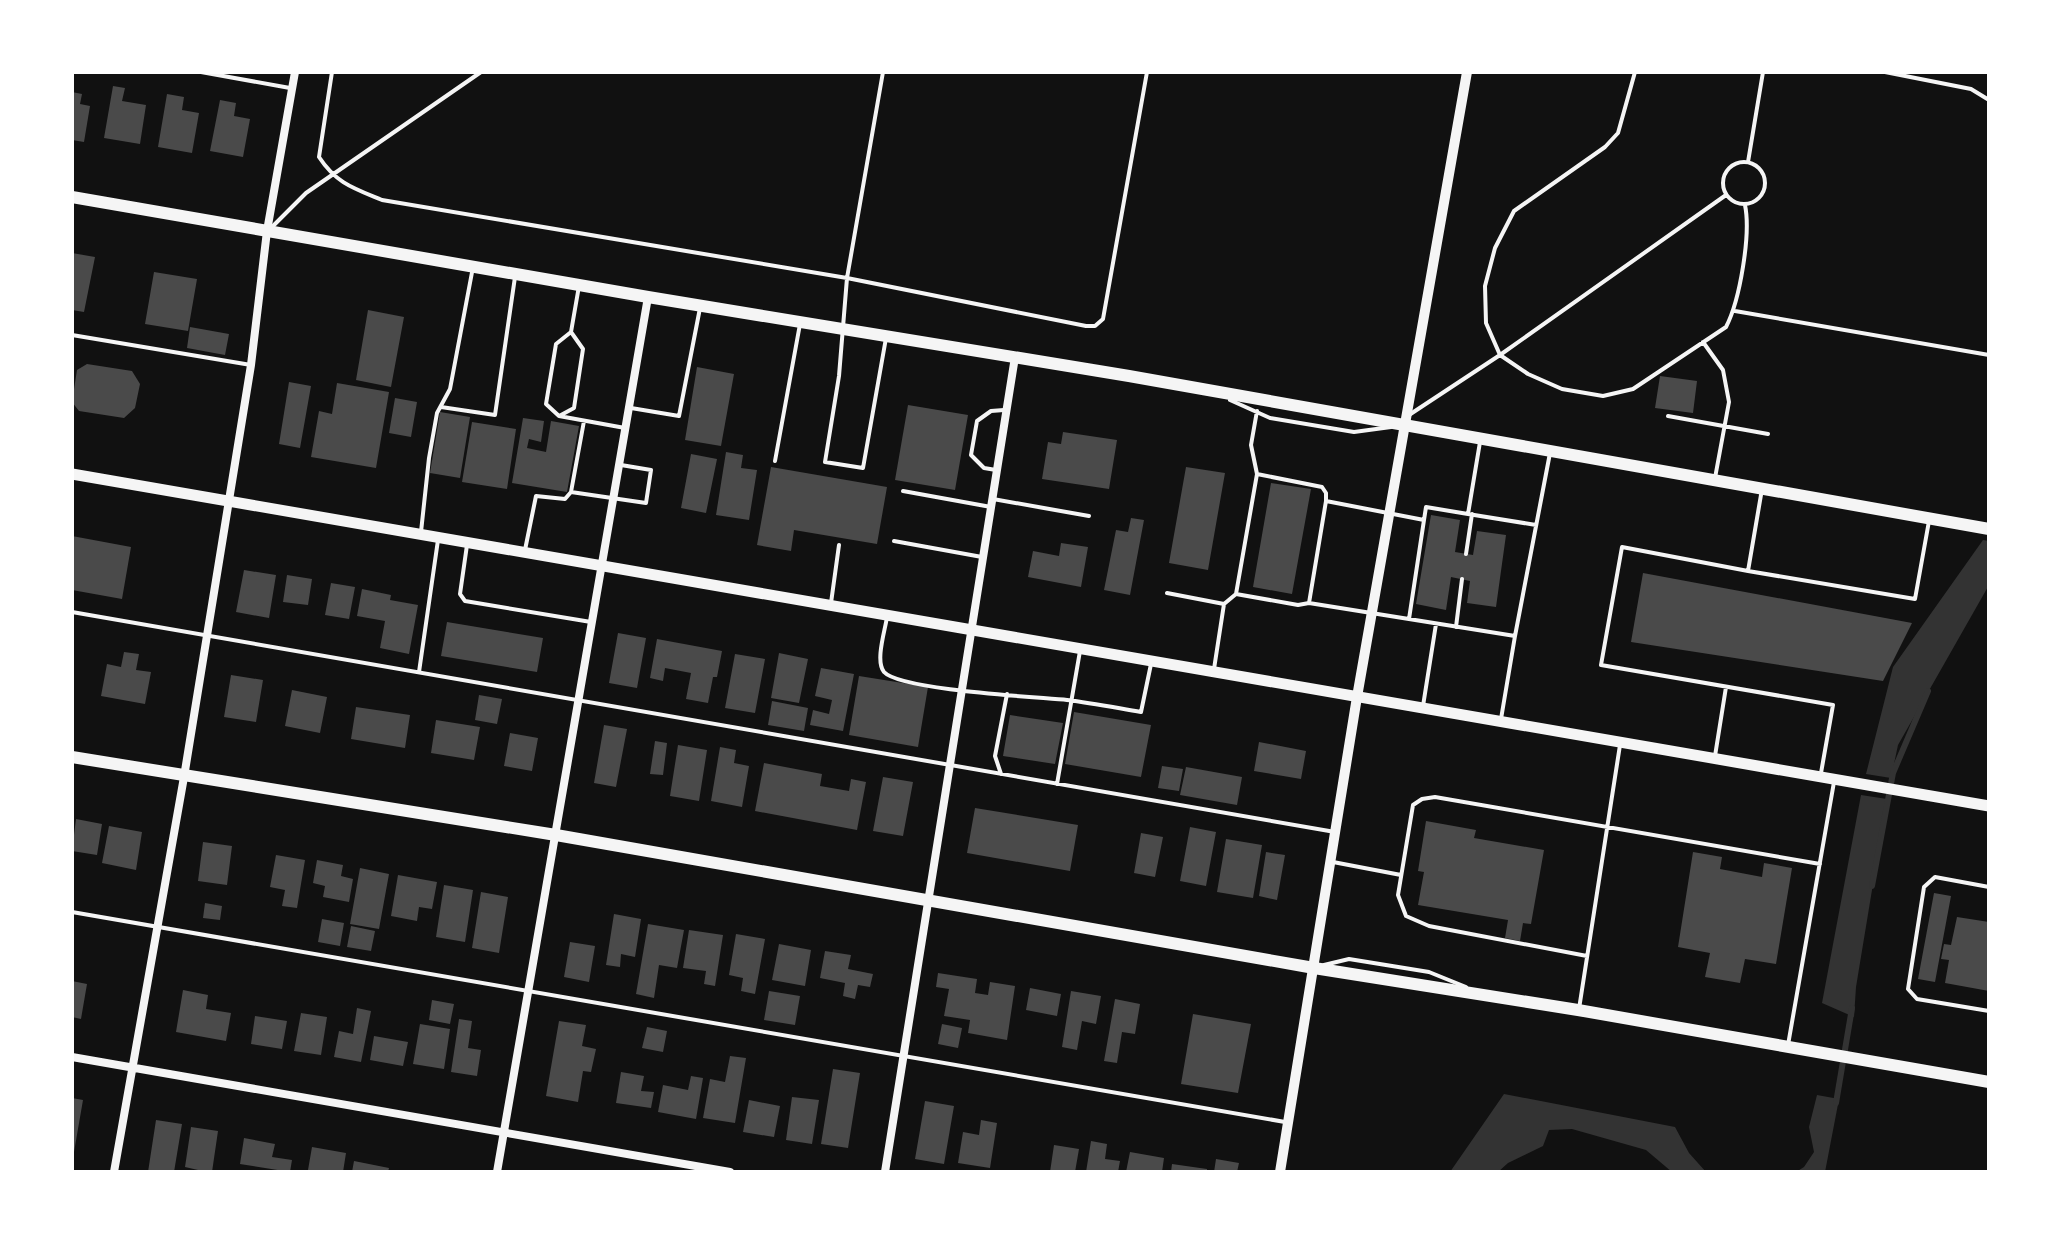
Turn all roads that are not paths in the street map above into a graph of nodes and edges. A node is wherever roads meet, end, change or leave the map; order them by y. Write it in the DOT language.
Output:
graph roads {
  1 [pos="201,72"];
  2 [pos="295,72"];
  3 [pos="332,72"];
  4 [pos="481,72"];
  5 [pos="883,72"];
  6 [pos="1147,72"];
  7 [pos="1467,72"];
  8 [pos="1635,72"];
  9 [pos="1763,72"];
  10 [pos="1885,72"];
  11 [pos="293,88"];
  12 [pos="1989,100"];
  13 [pos="1748,162"];
  14 [pos="331,175"];
  15 [pos="1726,195"];
  16 [pos="72,197"];
  17 [pos="1745,205"];
  18 [pos="267,231"];
  19 [pos="473,265"];
  20 [pos="516,273"];
  21 [pos="847,278"];
  22 [pos="579,284"];
  23 [pos="648,297"];
  24 [pos="700,305"];
  25 [pos="1735,311"];
  26 [pos="800,322"];
  27 [pos="843,329"];
  28 [pos="571,332"];
  29 [pos="72,335"];
  30 [pos="886,336"];
  31 [pos="1703,342"];
  32 [pos="1500,355"];
  33 [pos="1989,355"];
  34 [pos="1015,357"];
  35 [pos="251,365"];
  36 [pos="1209,391"];
  37 [pos="441,407"];
  38 [pos="629,408"];
  39 [pos="1007,410"];
  40 [pos="1257,411"];
  41 [pos="559,416"];
  42 [pos="1668,416"];
  43 [pos="584,421"];
  44 [pos="1407,421"];
  45 [pos="1725,426"];
  46 [pos="625,428"];
  47 [pos="1768,434"];
  48 [pos="1480,439"];
  49 [pos="1551,452"];
  50 [pos="775,461"];
  51 [pos="619,464"];
  52 [pos="997,471"];
  53 [pos="72,474"];
  54 [pos="1257,474"];
  55 [pos="1715,481"];
  56 [pos="1762,489"];
  57 [pos="903,491"];
  58 [pos="571,492"];
  59 [pos="613,498"];
  60 [pos="227,501"];
  61 [pos="1326,501"];
  62 [pos="992,503"];
  63 [pos="1390,513"];
  64 [pos="1470,514"];
  65 [pos="1089,516"];
  66 [pos="1930,519"];
  67 [pos="1424,520"];
  68 [pos="1536,525"];
  69 [pos="1989,529"];
  70 [pos="421,534"];
  71 [pos="438,537"];
  72 [pos="894,541"];
  73 [pos="468,542"];
  74 [pos="839,545"];
  75 [pos="525,552"];
  76 [pos="1466,554"];
  77 [pos="983,557"];
  78 [pos="602,565"];
  79 [pos="1748,571"];
  80 [pos="1462,579"];
  81 [pos="1167,593"];
  82 [pos="1236,594"];
  83 [pos="1309,603"];
  84 [pos="1224,604"];
  85 [pos="830,605"];
  86 [pos="72,612"];
  87 [pos="1372,614"];
  88 [pos="888,615"];
  89 [pos="1409,619"];
  90 [pos="592,622"];
  91 [pos="1436,624"];
  92 [pos="1456,627"];
  93 [pos="972,630"];
  94 [pos="206,636"];
  95 [pos="1515,636"];
  96 [pos="1081,649"];
  97 [pos="1151,661"];
  98 [pos="419,672"];
  99 [pos="1214,672"];
  100 [pos="1726,687"];
  101 [pos="962,690"];
  102 [pos="1007,694"];
  103 [pos="1357,697"];
  104 [pos="579,700"];
  105 [pos="1071,701"];
  106 [pos="1423,708"];
  107 [pos="1500,721"];
  108 [pos="1620,742"];
  109 [pos="72,757"];
  110 [pos="1715,759"];
  111 [pos="950,765"];
  112 [pos="1001,774"];
  113 [pos="184,777"];
  114 [pos="1821,777"];
  115 [pos="1835,779"];
  116 [pos="1057,784"];
  117 [pos="1989,806"];
  118 [pos="1607,826"];
  119 [pos="1336,832"];
  120 [pos="556,835"];
  121 [pos="1331,862"];
  122 [pos="1820,864"];
  123 [pos="1401,875"];
  124 [pos="1989,887"];
  125 [pos="928,899"];
  126 [pos="72,912"];
  127 [pos="157,927"];
  128 [pos="1587,956"];
  129 [pos="1314,968"];
  130 [pos="529,990"];
  131 [pos="1578,1010"];
  132 [pos="1989,1011"];
  133 [pos="1788,1046"];
  134 [pos="72,1057"];
  135 [pos="903,1057"];
  136 [pos="131,1068"];
  137 [pos="1989,1082"];
  138 [pos="1288,1122"];
  139 [pos="503,1133"];
  140 [pos="114,1172"];
  141 [pos="497,1172"];
  142 [pos="730,1172"];
  143 [pos="885,1172"];
  144 [pos="1280,1172"];
  1 -- 11 [label="lane"];
  2 -- 11 [label="street"];
  3 -- 14 [label="lane"];
  4 -- 14 [label="lane"];
  5 -- 21 [label="lane"];
  6 -- 21 [label="lane"];
  7 -- 44 [label="street"];
  8 -- 32 [label="lane"];
  9 -- 13 [label="lane"];
  10 -- 12 [label="lane"];
  11 -- 18 [label="street"];
  13 -- 15 [label="lane"];
  13 -- 17 [label="lane"];
  14 -- 18 [label="lane"];
  14 -- 21 [label="lane"];
  15 -- 17 [label="lane"];
  15 -- 32 [label="lane"];
  16 -- 18 [label="main road"];
  17 -- 25 [label="lane"];
  18 -- 19 [label="main road"];
  18 -- 35 [label="street"];
  19 -- 20 [label="main road"];
  19 -- 37 [label="lane"];
  20 -- 22 [label="main road"];
  20 -- 37 [label="lane"];
  21 -- 27 [label="lane"];
  22 -- 23 [label="main road"];
  22 -- 28 [label="lane"];
  23 -- 24 [label="main road"];
  23 -- 38 [label="street"];
  24 -- 26 [label="main road"];
  24 -- 38 [label="lane"];
  25 -- 31 [label="lane"];
  25 -- 33 [label="lane"];
  26 -- 27 [label="main road"];
  26 -- 50 [label="lane"];
  27 -- 30 [label="main road"];
  27 -- 30 [label="lane"];
  28 -- 41 [label="lane"];
  28 -- 41 [label="lane"];
  29 -- 35 [label="lane"];
  30 -- 34 [label="main road"];
  31 -- 32 [label="lane"];
  31 -- 45 [label="lane"];
  32 -- 44 [label="lane"];
  34 -- 36 [label="main road"];
  34 -- 39 [label="street"];
  35 -- 60 [label="street"];
  36 -- 40 [label="lane"];
  36 -- 44 [label="main road"];
  37 -- 70 [label="lane"];
  38 -- 46 [label="street"];
  39 -- 52 [label="street"];
  39 -- 52 [label="lane"];
  40 -- 44 [label="lane"];
  40 -- 54 [label="lane"];
  41 -- 43 [label="lane"];
  42 -- 45 [label="lane"];
  43 -- 46 [label="lane"];
  43 -- 58 [label="lane"];
  44 -- 48 [label="main road"];
  44 -- 63 [label="street"];
  45 -- 47 [label="lane"];
  45 -- 55 [label="lane"];
  46 -- 51 [label="street"];
  48 -- 49 [label="main road"];
  48 -- 64 [label="lane"];
  49 -- 55 [label="main road"];
  49 -- 68 [label="lane"];
  51 -- 59 [label="street"];
  51 -- 59 [label="lane"];
  52 -- 62 [label="street"];
  53 -- 60 [label="main road"];
  54 -- 61 [label="lane"];
  54 -- 82 [label="lane"];
  55 -- 56 [label="main road"];
  56 -- 66 [label="main road"];
  56 -- 79 [label="lane"];
  57 -- 62 [label="lane"];
  58 -- 59 [label="lane"];
  58 -- 75 [label="lane"];
  59 -- 78 [label="street"];
  60 -- 70 [label="main road"];
  60 -- 94 [label="street"];
  61 -- 63 [label="lane"];
  61 -- 83 [label="lane"];
  62 -- 65 [label="lane"];
  62 -- 77 [label="street"];
  63 -- 67 [label="lane"];
  63 -- 87 [label="street"];
  64 -- 67 [label="lane"];
  64 -- 68 [label="lane"];
  64 -- 76 [label="lane"];
  66 -- 69 [label="main road"];
  66 -- 79 [label="lane"];
  67 -- 89 [label="lane"];
  68 -- 95 [label="lane"];
  70 -- 71 [label="main road"];
  71 -- 73 [label="main road"];
  71 -- 98 [label="lane"];
  72 -- 77 [label="lane"];
  73 -- 75 [label="main road"];
  73 -- 90 [label="lane"];
  74 -- 85 [label="lane"];
  75 -- 78 [label="main road"];
  77 -- 93 [label="street"];
  78 -- 85 [label="main road"];
  78 -- 90 [label="street"];
  79 -- 100 [label="lane"];
  80 -- 92 [label="lane"];
  81 -- 84 [label="lane"];
  82 -- 83 [label="lane"];
  82 -- 84 [label="lane"];
  83 -- 87 [label="lane"];
  84 -- 99 [label="lane"];
  85 -- 88 [label="main road"];
  86 -- 94 [label="lane"];
  87 -- 89 [label="lane"];
  87 -- 103 [label="street"];
  88 -- 93 [label="main road"];
  88 -- 101 [label="lane"];
  89 -- 91 [label="lane"];
  90 -- 104 [label="street"];
  91 -- 92 [label="lane"];
  91 -- 106 [label="lane"];
  92 -- 95 [label="lane"];
  93 -- 96 [label="main road"];
  93 -- 101 [label="street"];
  94 -- 98 [label="lane"];
  94 -- 113 [label="street"];
  95 -- 107 [label="lane"];
  96 -- 97 [label="main road"];
  96 -- 105 [label="lane"];
  97 -- 99 [label="main road"];
  97 -- 105 [label="lane"];
  98 -- 104 [label="lane"];
  99 -- 103 [label="main road"];
  100 -- 110 [label="lane"];
  100 -- 114 [label="lane"];
  101 -- 102 [label="lane"];
  101 -- 111 [label="street"];
  102 -- 105 [label="lane"];
  102 -- 112 [label="lane"];
  103 -- 106 [label="main road"];
  103 -- 119 [label="street"];
  104 -- 111 [label="lane"];
  104 -- 120 [label="street"];
  105 -- 116 [label="lane"];
  106 -- 107 [label="main road"];
  107 -- 108 [label="main road"];
  108 -- 110 [label="main road"];
  108 -- 118 [label="lane"];
  109 -- 113 [label="main road"];
  110 -- 114 [label="main road"];
  111 -- 112 [label="lane"];
  111 -- 125 [label="street"];
  112 -- 116 [label="lane"];
  113 -- 120 [label="main road"];
  113 -- 127 [label="street"];
  114 -- 115 [label="main road"];
  115 -- 117 [label="main road"];
  115 -- 122 [label="lane"];
  116 -- 119 [label="lane"];
  118 -- 122 [label="lane"];
  118 -- 123 [label="lane"];
  118 -- 128 [label="lane"];
  119 -- 121 [label="street"];
  120 -- 125 [label="main road"];
  120 -- 130 [label="street"];
  121 -- 123 [label="lane"];
  121 -- 129 [label="street"];
  122 -- 133 [label="lane"];
  123 -- 128 [label="lane"];
  124 -- 132 [label="lane"];
  125 -- 129 [label="main road"];
  125 -- 135 [label="street"];
  126 -- 127 [label="lane"];
  127 -- 130 [label="lane"];
  127 -- 136 [label="street"];
  128 -- 131 [label="lane"];
  129 -- 131 [label="main road"];
  129 -- 138 [label="street"];
  130 -- 135 [label="lane"];
  130 -- 139 [label="street"];
  131 -- 133 [label="main road"];
  133 -- 137 [label="main road"];
  134 -- 136 [label="street"];
  135 -- 138 [label="lane"];
  135 -- 143 [label="street"];
  136 -- 139 [label="street"];
  136 -- 140 [label="street"];
  138 -- 144 [label="street"];
  139 -- 141 [label="street"];
  139 -- 142 [label="street"];
}
